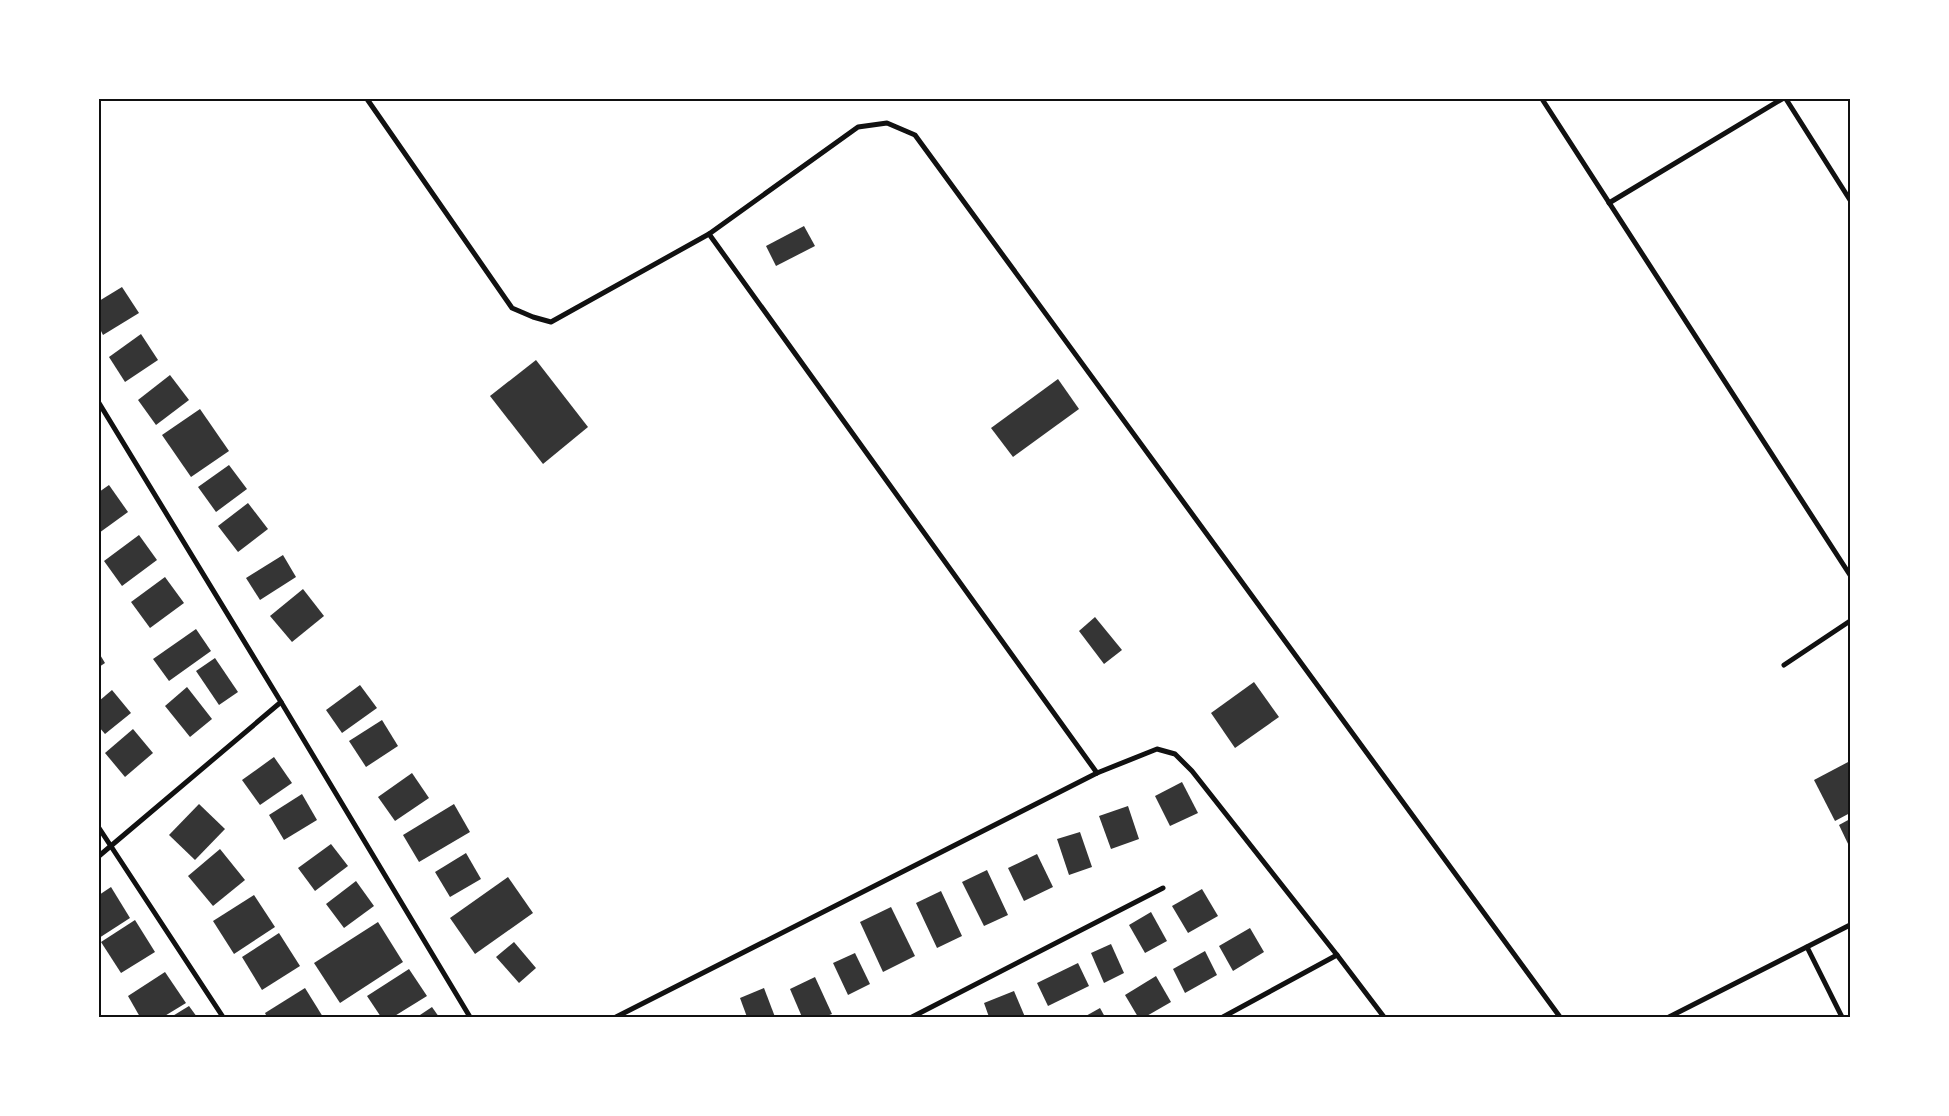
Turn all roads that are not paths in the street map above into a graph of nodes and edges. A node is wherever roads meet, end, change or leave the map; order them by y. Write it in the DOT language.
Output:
graph roads {
  1 [pos="368,99"];
  2 [pos="1542,99"];
  3 [pos="1784,99"];
  4 [pos="1850,200"];
  5 [pos="1609,203"];
  6 [pos="710,234"];
  7 [pos="99,403"];
  8 [pos="1850,575"];
  9 [pos="1850,621"];
  10 [pos="1784,665"];
  11 [pos="281,702"];
  12 [pos="1097,773"];
  13 [pos="99,828"];
  14 [pos="110,848"];
  15 [pos="99,856"];
  16 [pos="1162,888"];
  17 [pos="1850,925"];
  18 [pos="1807,947"];
  19 [pos="1338,955"];
  20 [pos="223,1017"];
  21 [pos="470,1017"];
  22 [pos="616,1017"];
  23 [pos="912,1017"];
  24 [pos="1223,1017"];
  25 [pos="1384,1017"];
  26 [pos="1560,1017"];
  27 [pos="1668,1017"];
  28 [pos="1842,1017"];
  1 -- 6 [label="street"];
  2 -- 5 [label="street"];
  3 -- 4 [label="street"];
  3 -- 5 [label="street"];
  5 -- 8 [label="street"];
  6 -- 12 [label="street"];
  6 -- 26 [label="street"];
  7 -- 11 [label="street"];
  9 -- 10 [label="street"];
  11 -- 14 [label="street"];
  11 -- 21 [label="street"];
  12 -- 19 [label="street"];
  12 -- 22 [label="street"];
  13 -- 14 [label="street"];
  14 -- 15 [label="street"];
  14 -- 20 [label="street"];
  16 -- 23 [label="street"];
  17 -- 18 [label="street"];
  18 -- 27 [label="street"];
  18 -- 28 [label="street"];
  19 -- 24 [label="street"];
  19 -- 25 [label="street"];
}
